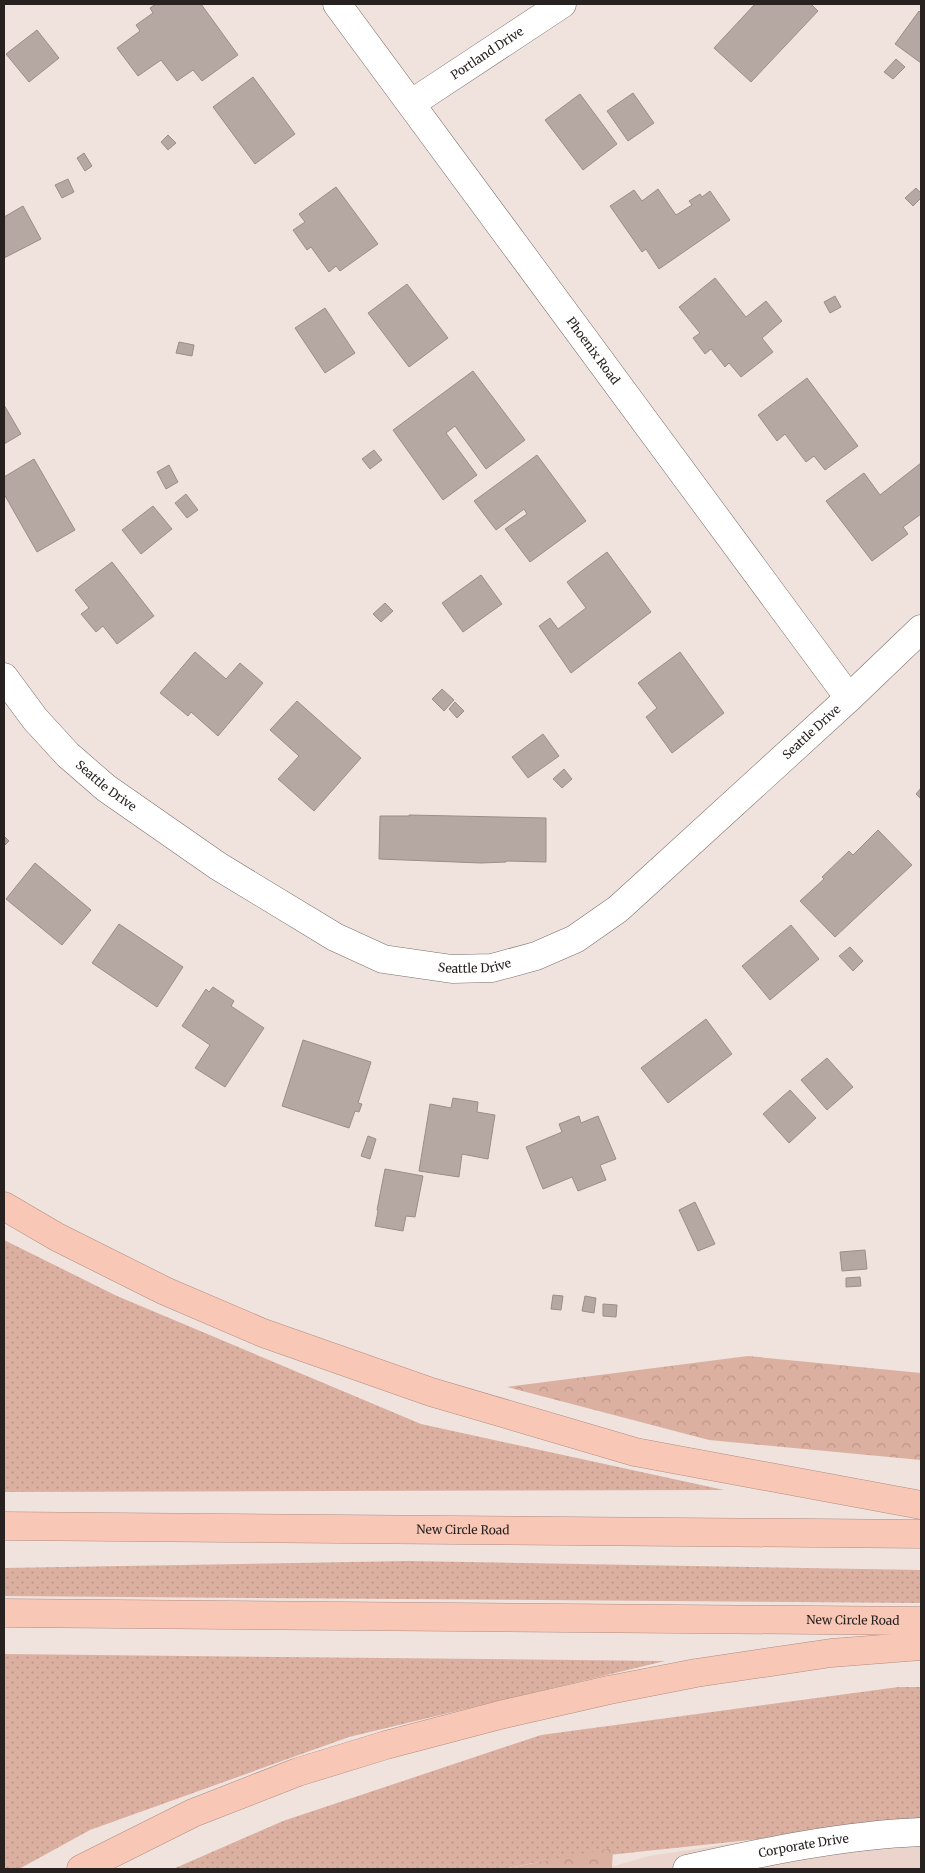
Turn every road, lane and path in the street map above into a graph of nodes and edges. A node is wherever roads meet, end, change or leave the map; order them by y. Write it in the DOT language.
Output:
graph roads {
  1 [pos="337,4"];
  2 [pos="562,4"];
  3 [pos="412,103"];
  4 [pos="921,629"];
  5 [pos="4,677"];
  6 [pos="849,698"];
  7 [pos="4,1206"];
  8 [pos="921,1505"];
  9 [pos="4,1526"];
  10 [pos="921,1534"];
  11 [pos="4,1612"];
  12 [pos="921,1621"];
  13 [pos="921,1646"];
  14 [pos="921,1832"];
  15 [pos="82,1869"];
  16 [pos="687,1869"];
  1 -- 3 [label="street, Phoenix Road"];
  2 -- 3 [label="street, Portland Drive"];
  3 -- 6 [label="street, Phoenix Road"];
  4 -- 6 [label="street, Seattle Drive"];
  5 -- 6 [label="street, Seattle Drive"];
  7 -- 8 [label="highway"];
  9 -- 10 [label="highway, New Circle Road"];
  11 -- 12 [label="highway, New Circle Road"];
  13 -- 15 [label="highway"];
  14 -- 16 [label="street, Corporate Drive"];
}
